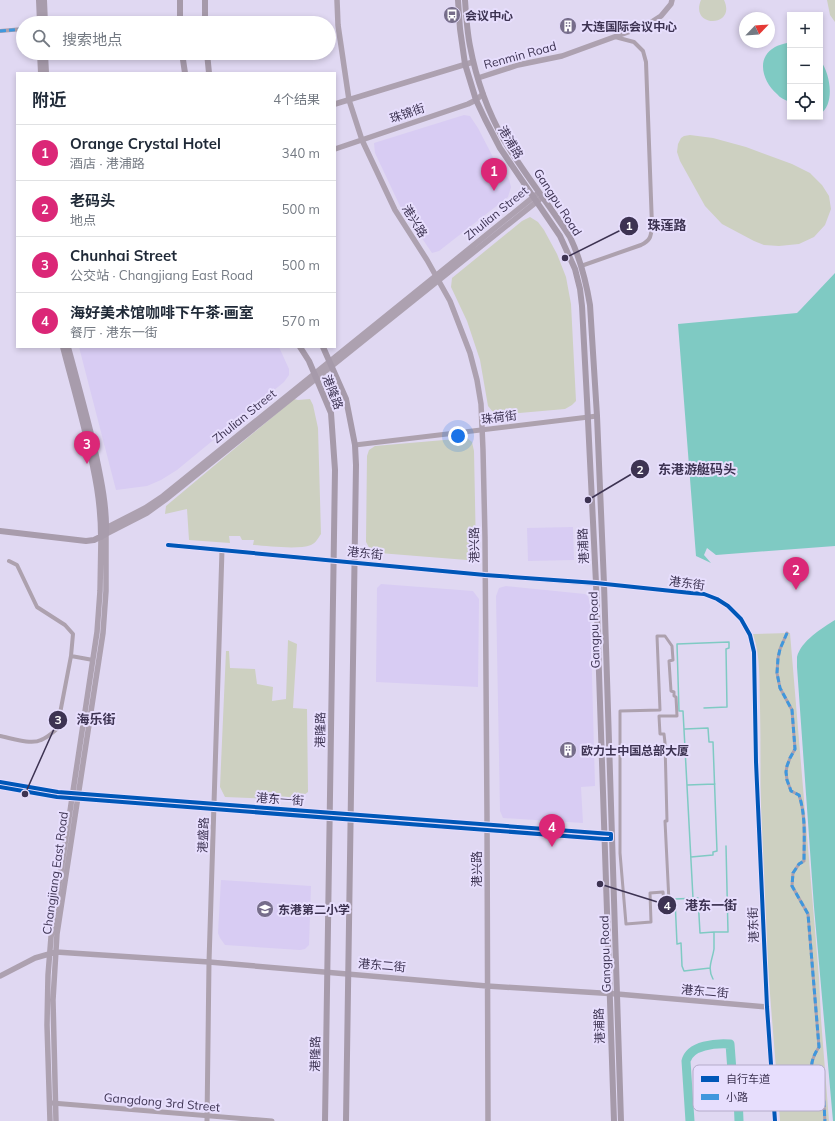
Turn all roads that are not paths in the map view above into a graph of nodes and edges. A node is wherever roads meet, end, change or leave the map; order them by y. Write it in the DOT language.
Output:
graph roads {
  1 [pos="39,0"];
  2 [pos="44,0"];
  3 [pos="180,0"];
  4 [pos="205,0"];
  5 [pos="337,0"];
  6 [pos="458,0"];
  7 [pos="465,0"];
  8 [pos="672,0"];
  9 [pos="40,16"];
  10 [pos="45,16"];
  11 [pos="180,16"];
  12 [pos="205,16"];
  13 [pos="16,30"];
  14 [pos="0,31"];
  15 [pos="615,37"];
  16 [pos="40,60"];
  17 [pos="45,60"];
  18 [pos="183,60"];
  19 [pos="208,60"];
  20 [pos="473,62"];
  21 [pos="465,64"];
  22 [pos="40,72"];
  23 [pos="46,72"];
  24 [pos="185,72"];
  25 [pos="209,72"];
  26 [pos="478,78"];
  27 [pos="483,94"];
  28 [pos="349,100"];
  29 [pos="476,100"];
  30 [pos="336,104"];
  31 [pos="362,140"];
  32 [pos="336,149"];
  33 [pos="541,194"];
  34 [pos="535,199"];
  35 [pos="581,266"];
  36 [pos="437,278"];
  37 [pos="63,348"];
  38 [pos="68,348"];
  39 [pos="301,348"];
  40 [pos="323,348"];
  41 [pos="331,364"];
  42 [pos="315,377"];
  43 [pos="597,416"];
  44 [pos="588,417"];
  45 [pos="482,429"];
  46 [pos="355,445"];
  47 [pos="0,531"];
  48 [pos="105,533"];
  49 [pos="168,545"];
  50 [pos="222,550"];
  51 [pos="334,560"];
  52 [pos="9,561"];
  53 [pos="355,562"];
  54 [pos="485,575"];
  55 [pos="596,583"];
  56 [pos="604,584"];
  57 [pos="787,633"];
  58 [pos="672,646"];
  59 [pos="71,656"];
  60 [pos="93,660"];
  61 [pos="0,736"];
  62 [pos="0,782"];
  63 [pos="0,787"];
  64 [pos="75,796"];
  65 [pos="214,807"];
  66 [pos="330,816"];
  67 [pos="351,817"];
  68 [pos="487,827"];
  69 [pos="604,836"];
  70 [pos="612,836"];
  71 [pos="53,953"];
  72 [pos="209,962"];
  73 [pos="328,972"];
  74 [pos="349,973"];
  75 [pos="0,976"];
  76 [pos="487,986"];
  77 [pos="609,994"];
  78 [pos="617,994"];
  79 [pos="767,1007"];
  80 [pos="771,1065"];
  81 [pos="812,1065"];
  82 [pos="52,1103"];
  83 [pos="774,1111"];
  84 [pos="824,1111"];
  85 [pos="207,1118"];
  86 [pos="50,1121"];
  87 [pos="56,1121"];
  88 [pos="272,1121"];
  89 [pos="325,1121"];
  90 [pos="346,1121"];
  91 [pos="488,1121"];
  92 [pos="614,1121"];
  93 [pos="621,1121"];
  94 [pos="775,1121"];
  95 [pos="825,1121"];
  1 -- 9 [label="highway"];
  2 -- 10 [label="highway"];
  3 -- 11 [label="main road"];
  4 -- 12 [label="main road"];
  5 -- 28 [label="main road, 港兴路"];
  6 -- 21 [label="main road, 港浦路"];
  7 -- 20 [label="main road, Gangpu Road"];
  8 -- 15 [label="main road, Renmin Road"];
  13 -- 14 [label="street"];
  15 -- 26 [label="main road, Renmin Road"];
  15 -- 35 [label="street"];
  16 -- 22 [label="highway"];
  17 -- 23 [label="highway"];
  18 -- 24 [label="main road"];
  19 -- 25 [label="main road"];
  20 -- 21 [label="main road"];
  20 -- 26 [label="main road, Gangpu Road"];
  21 -- 28 [label="main road"];
  21 -- 29 [label="main road, 港浦路"];
  26 -- 27 [label="main road, Gangpu Road"];
  27 -- 29 [label="main road, 珠锦街"];
  27 -- 33 [label="main road, Gangpu Road"];
  28 -- 30 [label="main road"];
  28 -- 31 [label="main road, 港兴路"];
  29 -- 31 [label="main road, 珠锦街"];
  29 -- 34 [label="main road, 港浦路"];
  31 -- 32 [label="main road, 珠锦街"];
  31 -- 36 [label="main road, 港兴路"];
  33 -- 34 [label="main road, Zhulian Street"];
  33 -- 35 [label="main road, Gangpu Road"];
  34 -- 36 [label="main road, Zhulian Street"];
  34 -- 44 [label="main road, 港浦路"];
  35 -- 43 [label="main road, Gangpu Road"];
  36 -- 41 [label="main road, Zhulian Street"];
  36 -- 45 [label="main road, 港兴路"];
  37 -- 48 [label="highway, Changjiang East Road"];
  38 -- 48 [label="highway, Changjiang East Road"];
  39 -- 42 [label="main road, 港隆路"];
  40 -- 41 [label="main road, 港隆路"];
  41 -- 42 [label="main road, Zhulian Street"];
  41 -- 46 [label="main road, 港隆路"];
  42 -- 48 [label="main road, Zhulian Street"];
  42 -- 51 [label="main road, 港隆路"];
  43 -- 44 [label="street, 珠荷街"];
  43 -- 56 [label="main road, Gangpu Road"];
  44 -- 45 [label="street, 珠荷街"];
  44 -- 55 [label="main road, 港浦路"];
  45 -- 46 [label="street, 珠荷街"];
  45 -- 54 [label="main road, 港兴路"];
  46 -- 53 [label="main road, 港隆路"];
  47 -- 48 [label="highway"];
  48 -- 60 [label="main road, Changjiang East Road"];
  48 -- 64 [label="main road, Changjiang East Road"];
  49 -- 50 [label="street, 港东街"];
  50 -- 51 [label="street, 港东街"];
  50 -- 65 [label="street, 港盛路"];
  51 -- 53 [label="street, 港东街"];
  51 -- 66 [label="main road, 港隆路"];
  52 -- 59 [label="street"];
  53 -- 54 [label="street, 港东街"];
  53 -- 67 [label="main road, 港隆路"];
  54 -- 55 [label="street, 港东街"];
  54 -- 68 [label="main road, 港兴路"];
  55 -- 56 [label="street, 港东街"];
  55 -- 69 [label="main road, 港浦路"];
  56 -- 70 [label="main road, Gangpu Road"];
  56 -- 79 [label="street, 港东街"];
  57 -- 81 [label="street"];
  58 -- 58 [label="street"];
  59 -- 60 [label="street"];
  59 -- 61 [label="street"];
  60 -- 64 [label="main road, Changjiang East Road"];
  62 -- 64 [label="street"];
  63 -- 64 [label="street"];
  64 -- 65 [label="street, 港东一街"];
  64 -- 71 [label="main road, Changjiang East Road"];
  65 -- 66 [label="street, 港东一街"];
  65 -- 72 [label="street, 港盛路"];
  66 -- 67 [label="street, 港东一街"];
  66 -- 73 [label="main road, 港隆路"];
  67 -- 68 [label="street, 港东一街"];
  67 -- 74 [label="main road, 港隆路"];
  68 -- 69 [label="street, 港东一街"];
  68 -- 76 [label="main road, 港兴路"];
  69 -- 70 [label="street, 港东一街"];
  69 -- 77 [label="main road, 港浦路"];
  70 -- 78 [label="main road, Gangpu Road"];
  71 -- 72 [label="main road, 港东二街"];
  71 -- 75 [label="main road, 港东二街"];
  71 -- 82 [label="main road, Changjiang East Road"];
  72 -- 73 [label="main road, 港东二街"];
  72 -- 85 [label="street, 港盛路"];
  73 -- 74 [label="main road, 港东二街"];
  73 -- 89 [label="main road, 港隆路"];
  74 -- 76 [label="main road, 港东二街"];
  74 -- 90 [label="main road, 港隆路"];
  76 -- 77 [label="main road, 港东二街"];
  76 -- 91 [label="main road, 港兴路"];
  77 -- 78 [label="main road, 港东二街"];
  77 -- 92 [label="main road, 港浦路"];
  78 -- 79 [label="main road, 港东二街"];
  78 -- 93 [label="main road, Gangpu Road"];
  79 -- 80 [label="street, 港东街"];
  82 -- 85 [label="street, Gangdong 3rd Street"];
  82 -- 86 [label="main road, Changjiang East Road"];
  82 -- 87 [label="main road, Changjiang East Road"];
  83 -- 94 [label="street, 港东街"];
  84 -- 95 [label="street"];
  85 -- 88 [label="street, Gangdong 3rd Street"];
}
